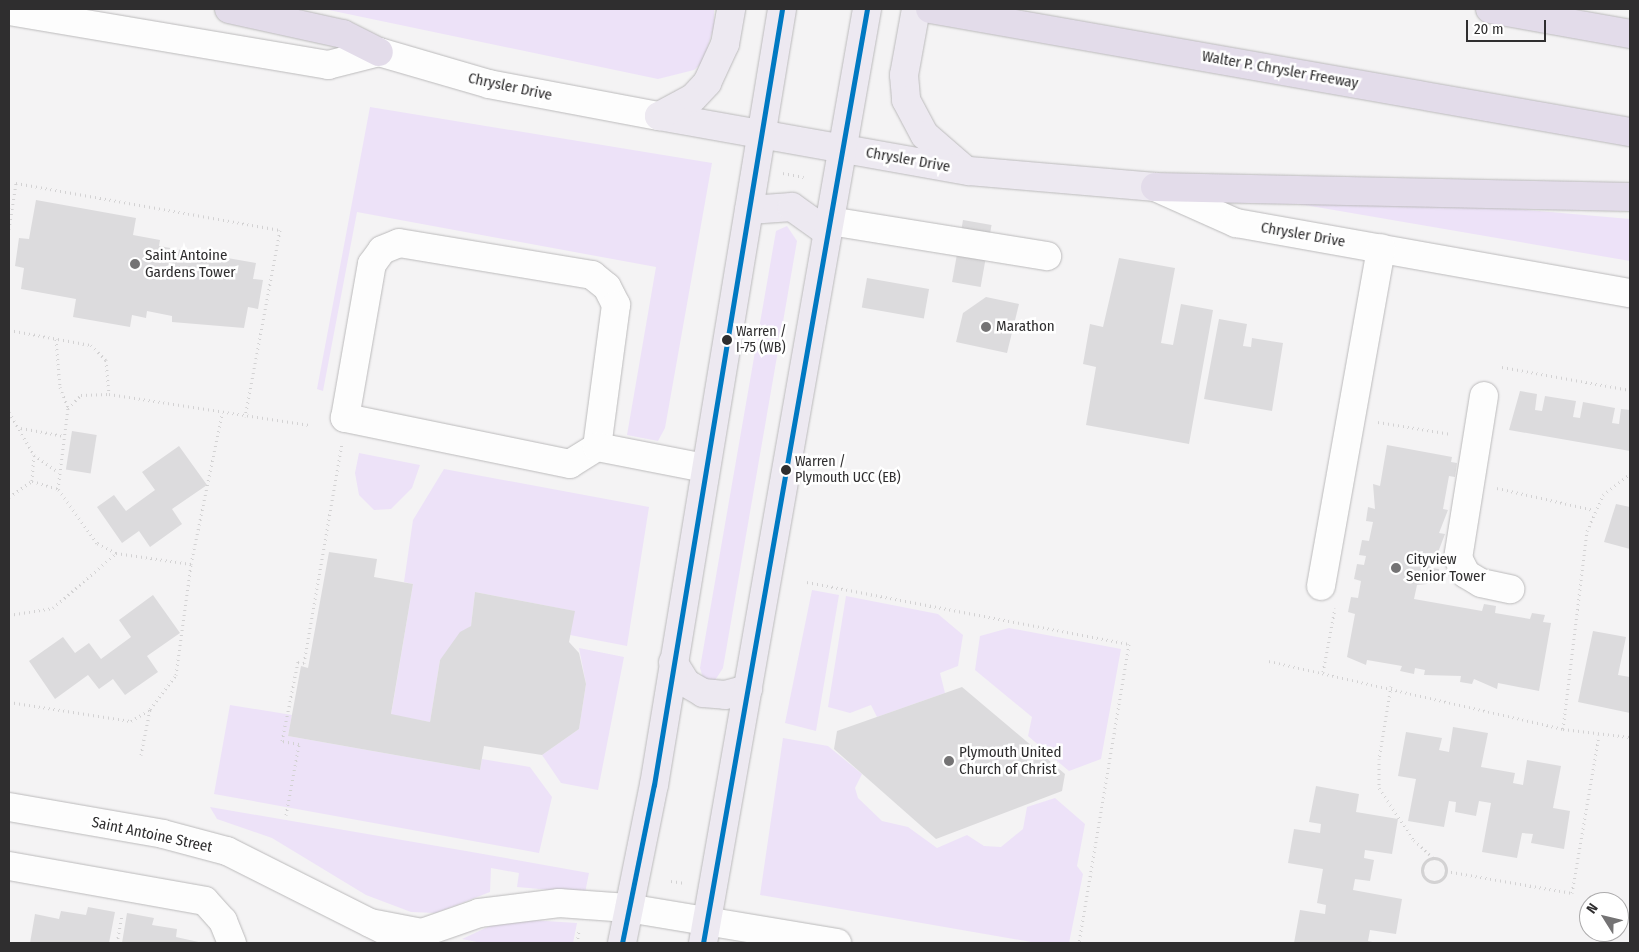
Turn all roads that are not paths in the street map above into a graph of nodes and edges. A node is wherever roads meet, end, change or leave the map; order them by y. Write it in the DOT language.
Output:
graph roads {
  1 [pos="229,9"];
  2 [pos="731,9"];
  3 [pos="782,9"];
  4 [pos="867,9"];
  5 [pos="916,9"];
  6 [pos="930,9"];
  7 [pos="1490,9"];
  8 [pos="9,11"];
  9 [pos="1630,34"];
  10 [pos="379,52"];
  11 [pos="659,116"];
  12 [pos="1630,132"];
  13 [pos="762,135"];
  14 [pos="842,149"];
  15 [pos="968,171"];
  16 [pos="1155,187"];
  17 [pos="1630,197"];
  18 [pos="749,210"];
  19 [pos="828,226"];
  20 [pos="1381,248"];
  21 [pos="1048,256"];
  22 [pos="1630,292"];
  23 [pos="1484,396"];
  24 [pos="597,447"];
  25 [pos="705,468"];
  26 [pos="1510,589"];
  27 [pos="1328,595"];
  28 [pos="673,662"];
  29 [pos="748,689"];
  30 [pos="9,807"];
  31 [pos="9,866"];
  32 [pos="628,908"];
  33 [pos="370,923"];
  34 [pos="705,931"];
  35 [pos="232,943"];
  36 [pos="413,943"];
  37 [pos="622,943"];
  38 [pos="837,943"];
  1 -- 10 [label="highway"];
  2 -- 11 [label="main road"];
  3 -- 13 [label="main road"];
  4 -- 14 [label="main road"];
  5 -- 15 [label="main road"];
  6 -- 12 [label="highway, Walter P. Chrysler Freeway"];
  7 -- 9 [label="highway"];
  8 -- 10 [label="street"];
  10 -- 11 [label="street, Chrysler Drive"];
  11 -- 13 [label="main road, Chrysler Drive"];
  13 -- 14 [label="main road, Chrysler Drive"];
  13 -- 18 [label="main road"];
  14 -- 15 [label="main road, Chrysler Drive"];
  14 -- 19 [label="main road"];
  15 -- 16 [label="main road, Chrysler Drive"];
  16 -- 17 [label="highway"];
  16 -- 20 [label="street, Chrysler Drive"];
  18 -- 19 [label="main road"];
  18 -- 25 [label="main road"];
  19 -- 21 [label="street"];
  19 -- 29 [label="main road"];
  20 -- 22 [label="street, Chrysler Drive"];
  20 -- 27 [label="street"];
  23 -- 26 [label="street"];
  24 -- 24 [label="street"];
  24 -- 25 [label="street"];
  25 -- 28 [label="main road"];
  28 -- 29 [label="main road"];
  28 -- 32 [label="main road"];
  29 -- 34 [label="main road"];
  30 -- 33 [label="street, Saint Antoine Street"];
  31 -- 35 [label="street"];
  32 -- 33 [label="street, Saint Antoine Street"];
  32 -- 34 [label="street, Saint Antoine Street"];
  32 -- 37 [label="main road"];
  33 -- 36 [label="street, Saint Antoine Street"];
  34 -- 38 [label="street, Saint Antoine Street"];
}
